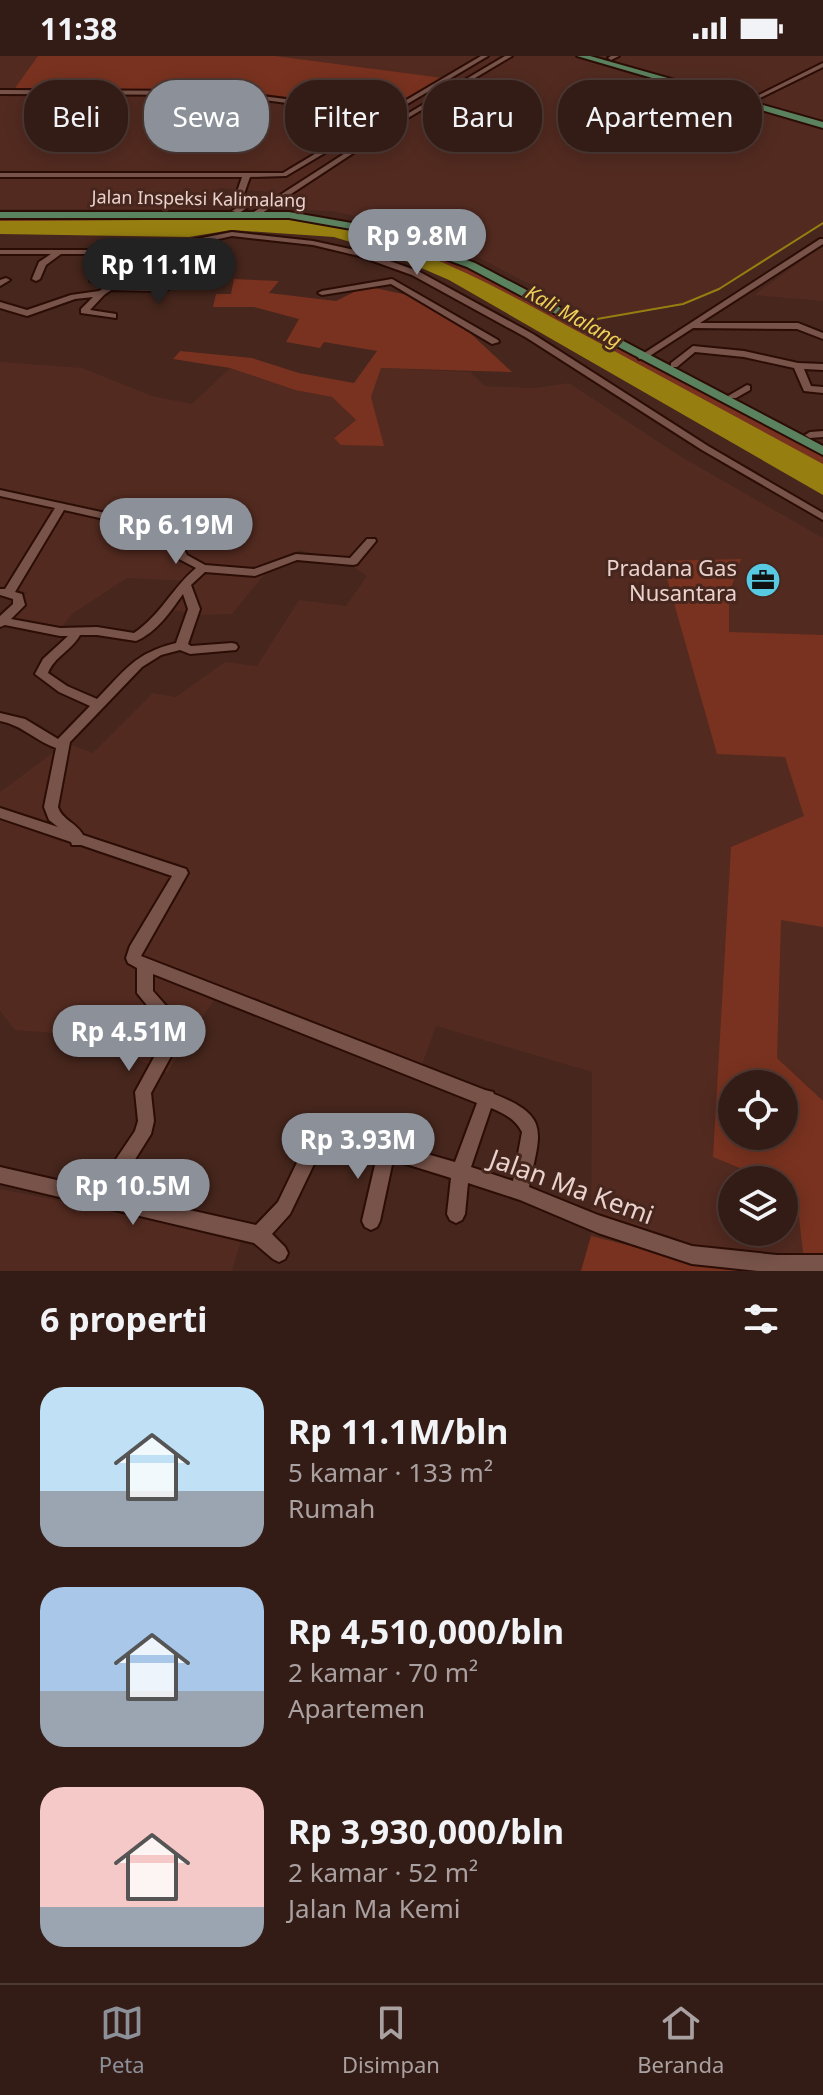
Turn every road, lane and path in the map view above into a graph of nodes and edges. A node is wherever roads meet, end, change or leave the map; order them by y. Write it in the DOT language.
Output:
graph roads {
  1 [pos="485,56"];
  2 [pos="509,56"];
  3 [pos="581,56"];
  4 [pos="608,58"];
  5 [pos="823,65"];
  6 [pos="681,80"];
  7 [pos="0,92"];
  8 [pos="762,96"];
  9 [pos="285,101"];
  10 [pos="407,102"];
  11 [pos="762,104"];
  12 [pos="762,105"];
  13 [pos="823,118"];
  14 [pos="823,125"];
  15 [pos="323,152"];
  16 [pos="0,175"];
  17 [pos="246,177"];
  18 [pos="306,183"];
  19 [pos="241,192"];
  20 [pos="253,209"];
  21 [pos="0,213"];
  22 [pos="270,213"];
  23 [pos="235,215"];
  24 [pos="231,232"];
  25 [pos="244,235"];
  26 [pos="214,239"];
  27 [pos="823,241"];
  28 [pos="61,251"];
  29 [pos="0,252"];
  30 [pos="172,252"];
  31 [pos="149,265"];
  32 [pos="178,271"];
  33 [pos="410,271"];
  34 [pos="192,272"];
  35 [pos="36,279"];
  36 [pos="93,279"];
  37 [pos="392,281"];
  38 [pos="112,287"];
  39 [pos="101,293"];
  40 [pos="322,293"];
  41 [pos="0,305"];
  42 [pos="113,316"];
  43 [pos="691,326"];
  44 [pos="823,336"];
  45 [pos="495,342"];
  46 [pos="646,355"];
  47 [pos="674,365"];
  48 [pos="798,366"];
  49 [pos="823,367"];
  50 [pos="710,388"];
  51 [pos="747,388"];
  52 [pos="823,390"];
  53 [pos="733,396"];
  54 [pos="768,418"];
  55 [pos="823,434"];
  56 [pos="810,435"];
  57 [pos="823,441"];
  58 [pos="823,451"];
  59 [pos="0,493"];
  60 [pos="61,506"];
  61 [pos="823,517"];
  62 [pos="371,541"];
  63 [pos="203,568"];
  64 [pos="185,583"];
  65 [pos="4,593"];
  66 [pos="2,622"];
  67 [pos="76,631"];
  68 [pos="181,646"];
  69 [pos="232,647"];
  70 [pos="99,705"];
  71 [pos="0,717"];
  72 [pos="61,745"];
  73 [pos="0,813"];
  74 [pos="77,841"];
  75 [pos="145,964"];
  76 [pos="487,1097"];
  77 [pos="387,1150"];
  78 [pos="460,1173"];
  79 [pos="0,1175"];
  80 [pos="520,1192"];
  81 [pos="100,1198"];
  82 [pos="456,1214"];
  83 [pos="371,1221"];
  84 [pos="259,1235"];
  85 [pos="279,1253"];
  86 [pos="823,1264"];
  1 -- 10 [label="street"];
  2 -- 18 [label="street"];
  3 -- 4 [label="main road"];
  4 -- 6 [label="main road"];
  5 -- 8 [label="street"];
  7 -- 9 [label="street"];
  11 -- 13 [label="main road"];
  12 -- 14 [label="main road"];
  15 -- 17 [label="street"];
  16 -- 17 [label="street"];
  17 -- 19 [label="street"];
  18 -- 20 [label="street"];
  18 -- 22 [label="street"];
  20 -- 22 [label="main road, Jalan Inspeksi Kalimalang"];
  20 -- 23 [label="main road, Jalan Inspeksi Kalimalang"];
  21 -- 23 [label="main road, Jalan Inspeksi Kalimalang"];
  22 -- 46 [label="main road, Jalan Inspeksi Kalimalang"];
  23 -- 24 [label="street"];
  24 -- 25 [label="street"];
  24 -- 26 [label="street"];
  25 -- 26 [label="street"];
  25 -- 33 [label="street"];
  26 -- 30 [label="street"];
  27 -- 43 [label="street"];
  28 -- 29 [label="street"];
  28 -- 30 [label="street"];
  28 -- 35 [label="street"];
  30 -- 31 [label="street"];
  31 -- 32 [label="street"];
  31 -- 38 [label="street"];
  33 -- 37 [label="street"];
  33 -- 61 [label="street"];
  34 -- 38 [label="street"];
  36 -- 38 [label="street"];
  37 -- 40 [label="street"];
  37 -- 45 [label="street"];
  38 -- 39 [label="street"];
  39 -- 41 [label="street"];
  39 -- 42 [label="street"];
  43 -- 44 [label="street"];
  43 -- 46 [label="street"];
  46 -- 47 [label="main road, Jalan Inspeksi Kalimalang"];
  46 -- 50 [label="main road, Jalan Inspeksi Kalimalang"];
  47 -- 48 [label="street"];
  47 -- 50 [label="main road, Jalan Inspeksi Kalimalang"];
  48 -- 49 [label="street"];
  48 -- 52 [label="street"];
  50 -- 53 [label="main road, Jalan Inspeksi Kalimalang"];
  50 -- 54 [label="main road, Jalan Inspeksi Kalimalang"];
  51 -- 53 [label="street"];
  53 -- 54 [label="main road, Jalan Inspeksi Kalimalang"];
  54 -- 56 [label="main road, Jalan Inspeksi Kalimalang"];
  54 -- 58 [label="main road, Jalan Inspeksi Kalimalang"];
  55 -- 56 [label="street"];
  56 -- 57 [label="main road, Jalan Inspeksi Kalimalang"];
  59 -- 60 [label="street"];
  60 -- 63 [label="street"];
  60 -- 65 [label="street"];
  62 -- 63 [label="street"];
  63 -- 64 [label="street"];
  64 -- 67 [label="street"];
  64 -- 68 [label="street"];
  65 -- 66 [label="street"];
  66 -- 67 [label="street"];
  67 -- 70 [label="street"];
  68 -- 69 [label="street"];
  68 -- 70 [label="street"];
  70 -- 72 [label="street"];
  71 -- 72 [label="street"];
  72 -- 74 [label="street"];
  73 -- 74 [label="street"];
  74 -- 75 [label="street"];
  75 -- 76 [label="street"];
  75 -- 81 [label="street"];
  76 -- 78 [label="street"];
  76 -- 80 [label="street"];
  77 -- 78 [label="street, Jalan Ma Kemi"];
  77 -- 83 [label="street"];
  77 -- 84 [label="street, Jalan Ma Kemi"];
  78 -- 80 [label="street, Jalan Ma Kemi"];
  78 -- 82 [label="street"];
  79 -- 81 [label="street"];
  80 -- 86 [label="street, Jalan Ma Kemi"];
  81 -- 84 [label="street"];
  84 -- 85 [label="street"];
}
